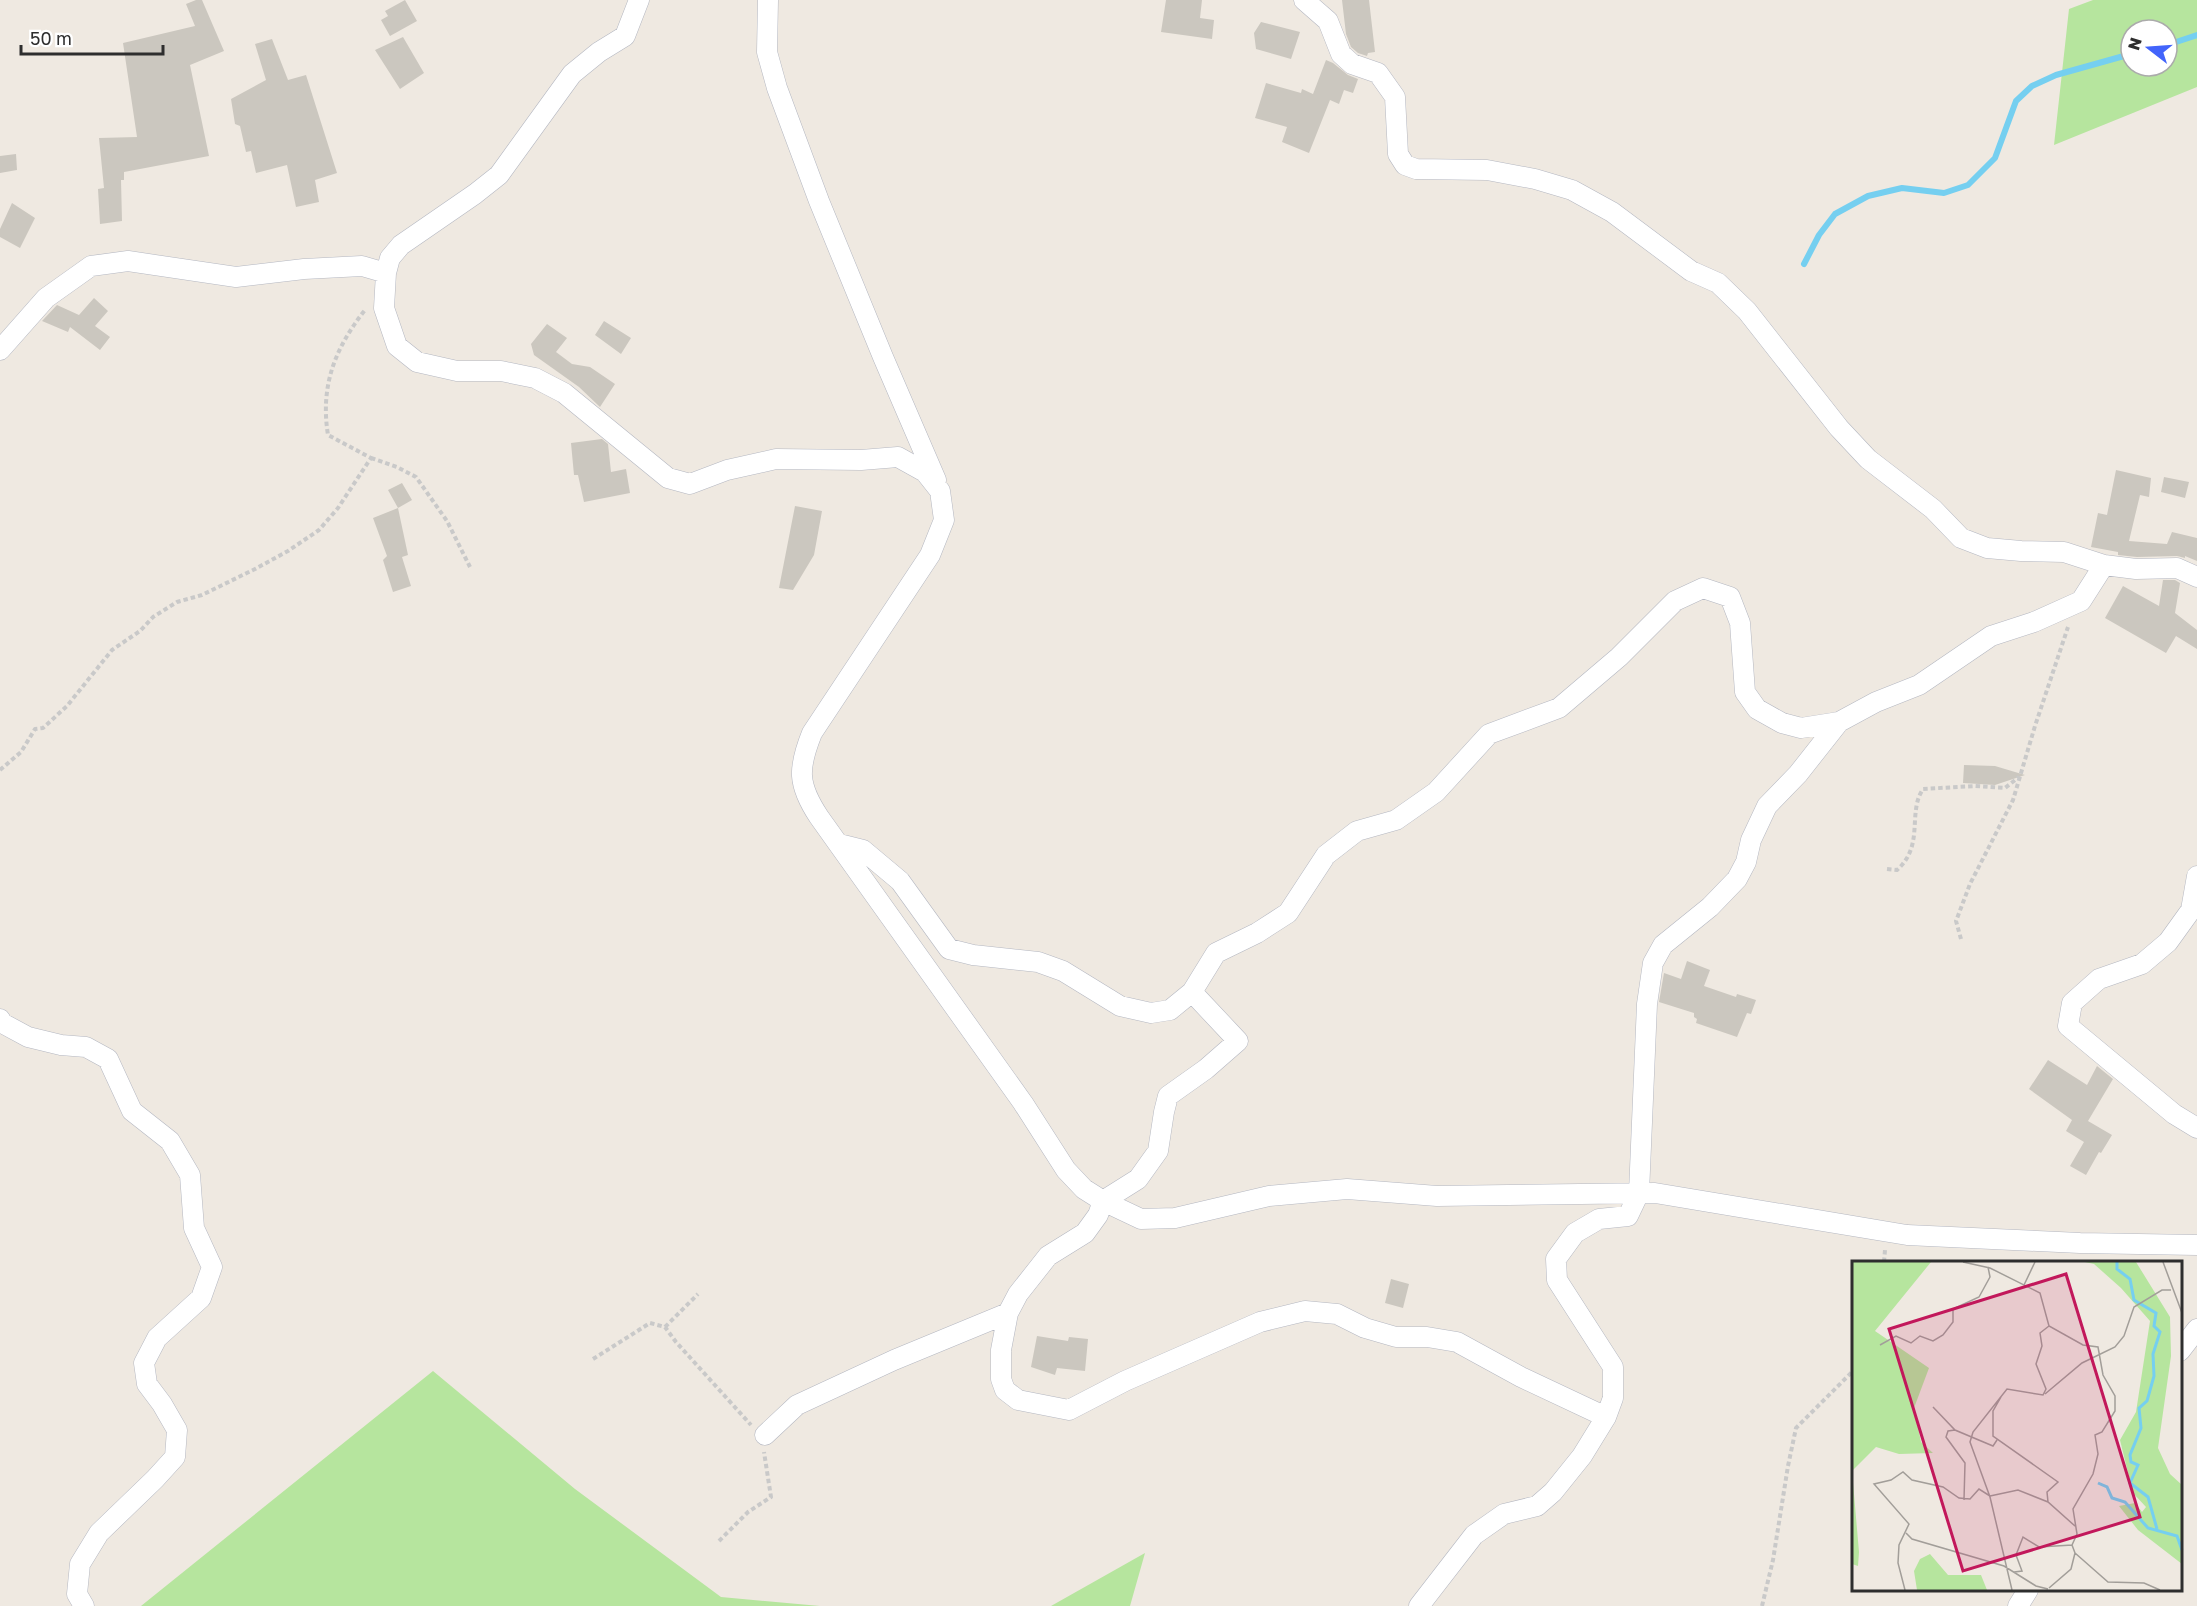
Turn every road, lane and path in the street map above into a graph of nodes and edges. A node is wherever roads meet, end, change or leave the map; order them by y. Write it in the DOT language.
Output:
graph roads {
  1 [pos="639,0"];
  2 [pos="768,0"];
  3 [pos="1304,0"];
  4 [pos="385,280"];
  5 [pos="0,350"];
  6 [pos="371,458"];
  7 [pos="940,491"];
  8 [pos="2104,565"];
  9 [pos="470,567"];
  10 [pos="2197,577"];
  11 [pos="2076,603"];
  12 [pos="1839,722"];
  13 [pos="0,770"];
  14 [pos="2020,777"];
  15 [pos="839,844"];
  16 [pos="1887,869"];
  17 [pos="2197,876"];
  18 [pos="1961,939"];
  19 [pos="1192,992"];
  20 [pos="0,1019"];
  21 [pos="2197,1128"];
  22 [pos="1639,1193"];
  23 [pos="1103,1201"];
  24 [pos="2197,1245"];
  25 [pos="698,1294"];
  26 [pos="1008,1313"];
  27 [pos="665,1327"];
  28 [pos="2197,1329"];
  29 [pos="2182,1350"];
  30 [pos="593,1359"];
  31 [pos="1852,1372"];
  32 [pos="1606,1418"];
  33 [pos="765,1435"];
  34 [pos="720,1540"];
  35 [pos="2027,1591"];
  36 [pos="84,1606"];
  37 [pos="1419,1606"];
  38 [pos="1762,1606"];
  39 [pos="2018,1606"];
  1 -- 4 [label="street"];
  2 -- 7 [label="street"];
  3 -- 8 [label="street"];
  4 -- 5 [label="street"];
  4 -- 6 [label="path"];
  4 -- 7 [label="street"];
  6 -- 9 [label="path"];
  6 -- 13 [label="path"];
  7 -- 15 [label="street"];
  8 -- 10 [label="street"];
  8 -- 11 [label="street"];
  11 -- 12 [label="street"];
  11 -- 14 [label="path"];
  12 -- 19 [label="street"];
  12 -- 22 [label="street"];
  14 -- 16 [label="path"];
  14 -- 18 [label="path"];
  15 -- 19 [label="street"];
  15 -- 23 [label="street"];
  17 -- 21 [label="street"];
  19 -- 23 [label="street"];
  20 -- 36 [label="street"];
  22 -- 23 [label="street"];
  22 -- 24 [label="street"];
  22 -- 32 [label="street"];
  23 -- 26 [label="street"];
  25 -- 27 [label="path"];
  26 -- 32 [label="street"];
  26 -- 33 [label="street"];
  27 -- 30 [label="path"];
  27 -- 33 [label="path"];
  28 -- 29 [label="street"];
  31 -- 38 [label="path"];
  32 -- 37 [label="street"];
  33 -- 34 [label="path"];
  35 -- 39 [label="street"];
}
